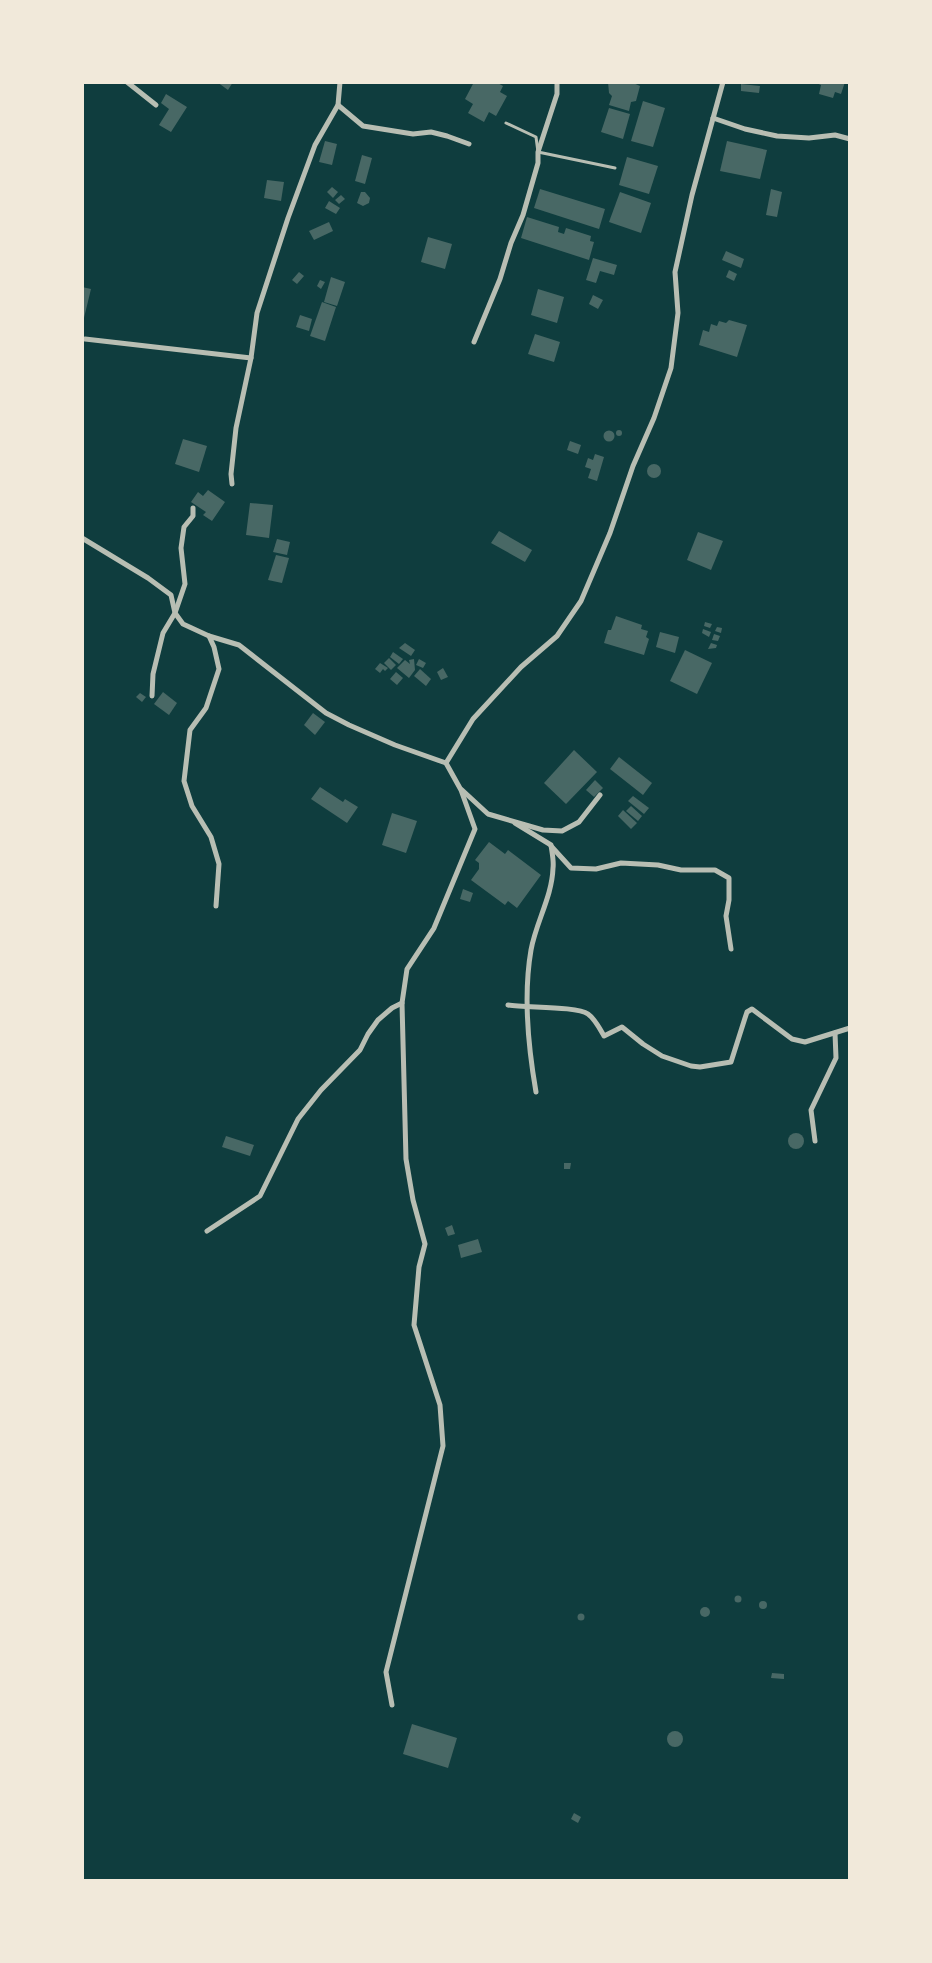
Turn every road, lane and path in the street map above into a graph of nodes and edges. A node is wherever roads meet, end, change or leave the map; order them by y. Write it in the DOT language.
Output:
graph roads {
  1 [pos="127,82"];
  2 [pos="340,82"];
  3 [pos="557,82"];
  4 [pos="723,82"];
  5 [pos="156,105"];
  6 [pos="338,105"];
  7 [pos="713,118"];
  8 [pos="506,123"];
  9 [pos="850,139"];
  10 [pos="469,144"];
  11 [pos="538,152"];
  12 [pos="615,168"];
  13 [pos="85,339"];
  14 [pos="474,342"];
  15 [pos="251,358"];
  16 [pos="232,484"];
  17 [pos="193,508"];
  18 [pos="82,538"];
  19 [pos="175,613"];
  20 [pos="209,636"];
  21 [pos="152,696"];
  22 [pos="446,763"];
  23 [pos="461,790"];
  24 [pos="600,795"];
  25 [pos="515,823"];
  26 [pos="551,845"];
  27 [pos="216,906"];
  28 [pos="731,950"];
  29 [pos="402,1003"];
  30 [pos="508,1006"];
  31 [pos="528,1008"];
  32 [pos="850,1028"];
  33 [pos="835,1033"];
  34 [pos="536,1092"];
  35 [pos="815,1142"];
  36 [pos="207,1231"];
  37 [pos="392,1705"];
  1 -- 5 [label="street"];
  2 -- 6 [label="street"];
  3 -- 11 [label="street"];
  4 -- 7 [label="street"];
  6 -- 10 [label="street"];
  6 -- 15 [label="street"];
  7 -- 9 [label="street"];
  7 -- 22 [label="street"];
  8 -- 11 [label="lane"];
  11 -- 12 [label="lane"];
  11 -- 14 [label="street"];
  13 -- 15 [label="street"];
  15 -- 16 [label="street"];
  17 -- 19 [label="street"];
  18 -- 19 [label="street"];
  19 -- 20 [label="street"];
  19 -- 21 [label="street"];
  20 -- 22 [label="street"];
  20 -- 27 [label="street"];
  22 -- 23 [label="street"];
  23 -- 25 [label="street"];
  23 -- 29 [label="street"];
  24 -- 25 [label="street"];
  25 -- 26 [label="street"];
  26 -- 28 [label="street"];
  26 -- 31 [label="street"];
  29 -- 36 [label="street"];
  29 -- 37 [label="street"];
  30 -- 31 [label="street"];
  31 -- 33 [label="street"];
  31 -- 34 [label="street"];
  32 -- 33 [label="street"];
  33 -- 35 [label="street"];
}
